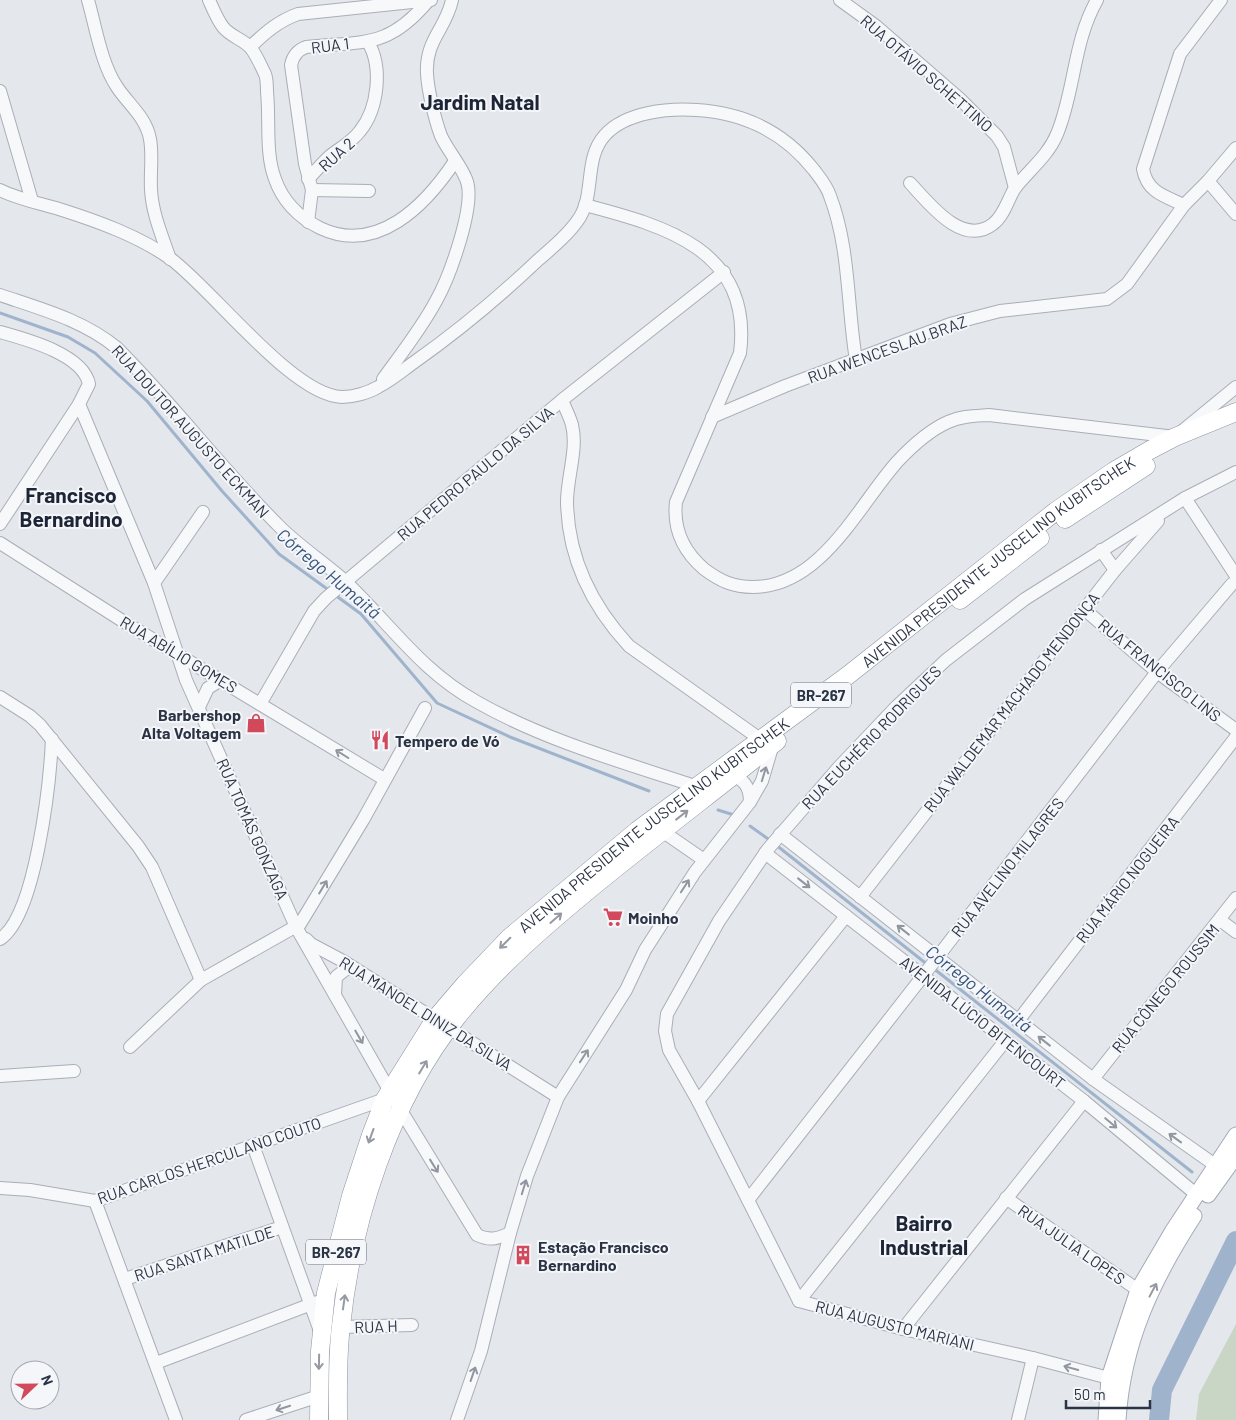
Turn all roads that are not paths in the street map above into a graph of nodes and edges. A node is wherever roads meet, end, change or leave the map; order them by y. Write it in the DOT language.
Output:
graph roads {
  1 [pos="88,0"];
  2 [pos="209,0"];
  3 [pos="429,0"];
  4 [pos="452,0"];
  5 [pos="840,0"];
  6 [pos="1097,0"];
  7 [pos="1221,0"];
  8 [pos="368,42"];
  9 [pos="250,47"];
  10 [pos="0,91"];
  11 [pos="1236,148"];
  12 [pos="455,161"];
  13 [pos="1208,181"];
  14 [pos="910,183"];
  15 [pos="310,184"];
  16 [pos="1015,188"];
  17 [pos="0,190"];
  18 [pos="368,191"];
  19 [pos="32,201"];
  20 [pos="585,205"];
  21 [pos="1184,205"];
  22 [pos="1236,214"];
  23 [pos="308,222"];
  24 [pos="170,259"];
  25 [pos="724,272"];
  26 [pos="0,295"];
  27 [pos="0,332"];
  28 [pos="856,360"];
  29 [pos="1236,387"];
  30 [pos="377,388"];
  31 [pos="1236,393"];
  32 [pos="562,400"];
  33 [pos="79,404"];
  34 [pos="1236,412"];
  35 [pos="712,418"];
  36 [pos="1236,422"];
  37 [pos="1175,437"];
  38 [pos="1236,472"];
  39 [pos="1186,498"];
  40 [pos="1166,511"];
  41 [pos="203,512"];
  42 [pos="0,524"];
  43 [pos="0,544"];
  44 [pos="1101,550"];
  45 [pos="1115,570"];
  46 [pos="1235,577"];
  47 [pos="154,583"];
  48 [pos="341,585"];
  49 [pos="1084,609"];
  50 [pos="176,652"];
  51 [pos="1157,672"];
  52 [pos="221,680"];
  53 [pos="0,697"];
  54 [pos="260,704"];
  55 [pos="199,707"];
  56 [pos="425,708"];
  57 [pos="1236,730"];
  58 [pos="1236,737"];
  59 [pos="52,739"];
  60 [pos="767,742"];
  61 [pos="727,771"];
  62 [pos="384,780"];
  63 [pos="695,786"];
  64 [pos="750,802"];
  65 [pos="662,831"];
  66 [pos="779,836"];
  67 [pos="767,851"];
  68 [pos="704,860"];
  69 [pos="860,896"];
  70 [pos="1236,898"];
  71 [pos="846,916"];
  72 [pos="1220,920"];
  73 [pos="296,927"];
  74 [pos="1236,932"];
  75 [pos="0,939"];
  76 [pos="936,959"];
  77 [pos="354,968"];
  78 [pos="924,975"];
  79 [pos="201,980"];
  80 [pos="335,995"];
  81 [pos="1018,1021"];
  82 [pos="442,1023"];
  83 [pos="665,1032"];
  84 [pos="1005,1042"];
  85 [pos="130,1047"];
  86 [pos="74,1071"];
  87 [pos="0,1076"];
  88 [pos="1093,1078"];
  89 [pos="558,1097"];
  90 [pos="392,1100"];
  91 [pos="1084,1100"];
  92 [pos="698,1101"];
  93 [pos="1236,1135"];
  94 [pos="254,1145"];
  95 [pos="1236,1156"];
  96 [pos="1215,1165"];
  97 [pos="0,1188"];
  98 [pos="1197,1195"];
  99 [pos="1006,1198"];
  100 [pos="748,1200"];
  101 [pos="95,1201"];
  102 [pos="1191,1222"];
  103 [pos="282,1227"];
  104 [pos="510,1233"];
  105 [pos="125,1279"];
  106 [pos="1138,1290"];
  107 [pos="326,1293"];
  108 [pos="800,1301"];
  109 [pos="311,1306"];
  110 [pos="412,1325"];
  111 [pos="341,1327"];
  112 [pos="903,1329"];
  113 [pos="322,1335"];
  114 [pos="1033,1358"];
  115 [pos="156,1363"];
  116 [pos="1109,1378"];
  117 [pos="319,1396"];
  118 [pos="176,1420"];
  119 [pos="246,1420"];
  120 [pos="319,1420"];
  121 [pos="338,1420"];
  122 [pos="457,1420"];
  123 [pos="1018,1420"];
  124 [pos="1106,1420"];
  125 [pos="1111,1420"];
  126 [pos="1118,1420"];
  1 -- 24 [label="street"];
  2 -- 9 [label="street"];
  3 -- 8 [label="street, RUA 1"];
  3 -- 9 [label="street"];
  4 -- 12 [label="street"];
  5 -- 16 [label="street, RUA OTÁVIO SCHETTINO"];
  6 -- 16 [label="street"];
  7 -- 21 [label="street"];
  8 -- 15 [label="street, RUA 2"];
  8 -- 15 [label="street, RUA 1"];
  9 -- 23 [label="street"];
  10 -- 19 [label="street"];
  11 -- 13 [label="street, RUA WENCESLAU BRAZ"];
  12 -- 23 [label="street"];
  12 -- 30 [label="street"];
  13 -- 21 [label="street, RUA WENCESLAU BRAZ"];
  13 -- 22 [label="street"];
  14 -- 16 [label="street"];
  15 -- 18 [label="street"];
  15 -- 23 [label="street"];
  17 -- 19 [label="street"];
  19 -- 24 [label="street"];
  20 -- 25 [label="street"];
  20 -- 28 [label="street"];
  20 -- 30 [label="street"];
  21 -- 28 [label="street, RUA WENCESLAU BRAZ"];
  24 -- 30 [label="street"];
  25 -- 32 [label="street, RUA PEDRO PAULO DA SILVA"];
  25 -- 35 [label="street"];
  26 -- 48 [label="street, RUA DOUTOR AUGUSTO ECKMAN"];
  27 -- 33 [label="street"];
  28 -- 35 [label="street, RUA WENCESLAU BRAZ"];
  29 -- 31 [label="street"];
  29 -- 37 [label="street"];
  32 -- 48 [label="street, RUA PEDRO PAULO DA SILVA"];
  32 -- 60 [label="street"];
  33 -- 42 [label="street"];
  33 -- 47 [label="street, RUA TOMÁS GONZAGA"];
  34 -- 37 [label="highway, AVENIDA PRESIDENTE JUSCELINO KUBITSCHEK / BR-267"];
  35 -- 37 [label="street"];
  36 -- 60 [label="highway, AVENIDA PRESIDENTE JUSCELINO KUBITSCHEK / BR-267"];
  37 -- 60 [label="highway, AVENIDA PRESIDENTE JUSCELINO KUBITSCHEK / BR-267"];
  38 -- 39 [label="street, RUA EUCHÉRIO RODRIGUES"];
  39 -- 40 [label="street, RUA EUCHÉRIO RODRIGUES"];
  39 -- 46 [label="street"];
  40 -- 44 [label="street, RUA EUCHÉRIO RODRIGUES"];
  40 -- 45 [label="street, RUA WALDEMAR MACHADO MENDONÇA"];
  41 -- 47 [label="street"];
  43 -- 50 [label="street, RUA ABÍLIO GOMES"];
  44 -- 45 [label="street"];
  44 -- 66 [label="street, RUA EUCHÉRIO RODRIGUES"];
  45 -- 49 [label="street, RUA WALDEMAR MACHADO MENDONÇA"];
  46 -- 51 [label="street, RUA AVELINO MILAGRES"];
  47 -- 50 [label="street, RUA TOMÁS GONZAGA"];
  48 -- 54 [label="street, RUA PEDRO PAULO DA SILVA"];
  48 -- 63 [label="street, RUA DOUTOR AUGUSTO ECKMAN"];
  49 -- 51 [label="street, RUA FRANCISCO LINS"];
  49 -- 69 [label="street, RUA WALDEMAR MACHADO MENDONÇA"];
  50 -- 52 [label="street, RUA ABÍLIO GOMES"];
  50 -- 55 [label="street, RUA TOMÁS GONZAGA"];
  51 -- 57 [label="street, RUA FRANCISCO LINS"];
  51 -- 76 [label="street, RUA AVELINO MILAGRES"];
  52 -- 54 [label="street, RUA ABÍLIO GOMES"];
  52 -- 55 [label="street"];
  53 -- 59 [label="street"];
  62 -- 54 [label="street, RUA ABÍLIO GOMES, one-way"];
  55 -- 73 [label="street, RUA TOMÁS GONZAGA"];
  56 -- 62 [label="street"];
  58 -- 81 [label="street, RUA MÁRIO NOGUEIRA"];
  59 -- 75 [label="street"];
  59 -- 79 [label="street"];
  60 -- 61 [label="highway, AVENIDA PRESIDENTE JUSCELINO KUBITSCHEK / BR-267"];
  64 -- 60 [label="street, one-way"];
  61 -- 63 [label="highway, AVENIDA PRESIDENTE JUSCELINO KUBITSCHEK / BR-267"];
  61 -- 64 [label="street"];
  65 -- 61 [label="highway, AVENIDA PRESIDENTE JUSCELINO KUBITSCHEK / BR-267, one-way"];
  73 -- 62 [label="street, one-way"];
  63 -- 82 [label="highway, AVENIDA PRESIDENTE JUSCELINO KUBITSCHEK / BR-267, one-way"];
  64 -- 68 [label="street"];
  65 -- 68 [label="street"];
  82 -- 65 [label="highway, AVENIDA PRESIDENTE JUSCELINO KUBITSCHEK / BR-267, one-way"];
  66 -- 67 [label="street, RUA EUCHÉRIO RODRIGUES"];
  66 -- 69 [label="street, AVENIDA LÚCIO BITENCOURT"];
  67 -- 71 [label="street, AVENIDA LÚCIO BITENCOURT, one-way"];
  67 -- 83 [label="street, RUA EUCHÉRIO RODRIGUES"];
  89 -- 68 [label="street, one-way"];
  76 -- 69 [label="street, AVENIDA LÚCIO BITENCOURT, one-way"];
  70 -- 72 [label="street, RUA CÔNEGO ROUSSIM"];
  71 -- 78 [label="street, AVENIDA LÚCIO BITENCOURT"];
  71 -- 92 [label="street"];
  72 -- 74 [label="street"];
  72 -- 88 [label="street, RUA CÔNEGO ROUSSIM"];
  73 -- 77 [label="street, RUA MANOEL DINIZ DA SILVA"];
  73 -- 79 [label="street"];
  73 -- 80 [label="street, RUA TOMÁS GONZAGA"];
  76 -- 78 [label="street, RUA AVELINO MILAGRES"];
  76 -- 81 [label="street, AVENIDA LÚCIO BITENCOURT"];
  77 -- 80 [label="street"];
  77 -- 82 [label="street, RUA MANOEL DINIZ DA SILVA"];
  78 -- 84 [label="street, AVENIDA LÚCIO BITENCOURT"];
  78 -- 100 [label="street, RUA AVELINO MILAGRES"];
  79 -- 85 [label="street"];
  80 -- 90 [label="street, RUA TOMÁS GONZAGA, one-way"];
  88 -- 81 [label="street, AVENIDA LÚCIO BITENCOURT, one-way"];
  82 -- 89 [label="street, RUA MANOEL DINIZ DA SILVA"];
  82 -- 90 [label="highway, AVENIDA PRESIDENTE JUSCELINO KUBITSCHEK / BR-267"];
  83 -- 92 [label="street, RUA AUGUSTO MARIANI"];
  84 -- 91 [label="street, AVENIDA LÚCIO BITENCOURT"];
  84 -- 108 [label="street"];
  86 -- 87 [label="street"];
  96 -- 88 [label="street, AVENIDA LÚCIO BITENCOURT, one-way"];
  104 -- 89 [label="street, one-way"];
  90 -- 94 [label="street, RUA CARLOS HERCULANO COUTO"];
  90 -- 104 [label="street, RUA TOMÁS GONZAGA, one-way"];
  90 -- 107 [label="highway, AVENIDA PRESIDENTE JUSCELINO KUBITSCHEK / BR-267, one-way"];
  111 -- 90 [label="highway, AVENIDA PRESIDENTE JUSCELINO KUBITSCHEK / BR-267, one-way"];
  91 -- 98 [label="street, AVENIDA LÚCIO BITENCOURT, one-way"];
  91 -- 99 [label="street"];
  92 -- 100 [label="street, RUA AUGUSTO MARIANI"];
  93 -- 96 [label="main road"];
  94 -- 101 [label="street, RUA CARLOS HERCULANO COUTO"];
  94 -- 103 [label="street"];
  95 -- 102 [label="main road"];
  96 -- 98 [label="main road"];
  96 -- 102 [label="main road"];
  97 -- 101 [label="street, RUA CARLOS HERCULANO COUTO"];
  98 -- 106 [label="main road"];
  99 -- 106 [label="street, RUA JULIA LOPES"];
  99 -- 112 [label="street"];
  100 -- 108 [label="street, RUA AUGUSTO MARIANI"];
  101 -- 105 [label="street"];
  126 -- 102 [label="main road, one-way"];
  103 -- 105 [label="street, RUA SANTA MATILDE"];
  103 -- 109 [label="street"];
  122 -- 104 [label="street, one-way"];
  105 -- 115 [label="street"];
  106 -- 116 [label="main road"];
  107 -- 109 [label="street"];
  107 -- 113 [label="highway, AVENIDA PRESIDENTE JUSCELINO KUBITSCHEK / BR-267"];
  108 -- 112 [label="street, RUA AUGUSTO MARIANI"];
  109 -- 113 [label="street"];
  109 -- 115 [label="street"];
  110 -- 111 [label="street, RUA H"];
  111 -- 121 [label="highway, AVENIDA PRESIDENTE JUSCELINO KUBITSCHEK / BR-267"];
  112 -- 114 [label="street, RUA AUGUSTO MARIANI"];
  113 -- 117 [label="highway, AVENIDA PRESIDENTE JUSCELINO KUBITSCHEK / BR-267, one-way"];
  116 -- 114 [label="street, RUA AUGUSTO MARIANI, one-way"];
  114 -- 123 [label="street"];
  115 -- 118 [label="street"];
  116 -- 124 [label="main road"];
  116 -- 125 [label="main road"];
  117 -- 119 [label="street, one-way"];
  117 -- 120 [label="highway, AVENIDA PRESIDENTE JUSCELINO KUBITSCHEK / BR-267"];
}
